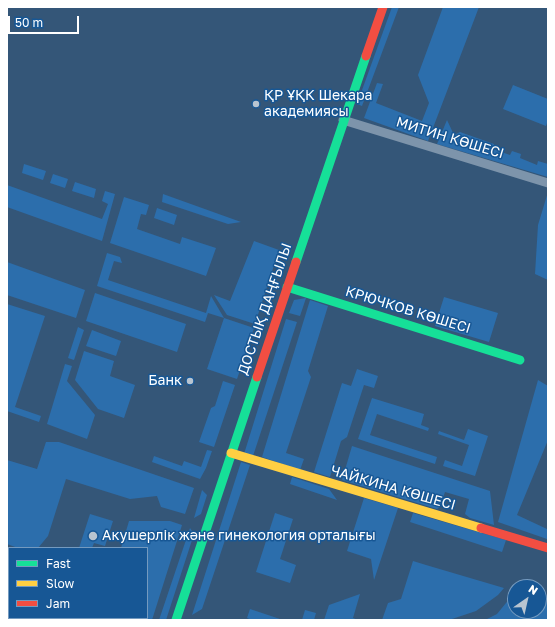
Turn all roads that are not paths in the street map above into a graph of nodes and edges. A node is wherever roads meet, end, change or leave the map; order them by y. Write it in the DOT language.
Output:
graph roads {
  1 [pos="383,7"];
  2 [pos="343,120"];
  3 [pos="548,183"];
  4 [pos="287,287"];
  5 [pos="520,360"];
  6 [pos="231,453"];
  7 [pos="548,548"];
  8 [pos="176,620"];
  1 -- 2 [label="main road, ДОСТЫҚ ДАҢҒЫЛЫ"];
  2 -- 3 [label="street, МИТИН КӨШЕСІ"];
  2 -- 4 [label="main road, ДОСТЫҚ ДАҢҒЫЛЫ"];
  4 -- 5 [label="main road, КРЮЧКОВ КӨШЕСІ"];
  4 -- 6 [label="main road, ДОСТЫҚ ДАҢҒЫЛЫ"];
  6 -- 7 [label="main road, ЧАЙКИНА КӨШЕСІ"];
  6 -- 8 [label="main road, ДОСТЫҚ ДАҢҒЫЛЫ"];
}
